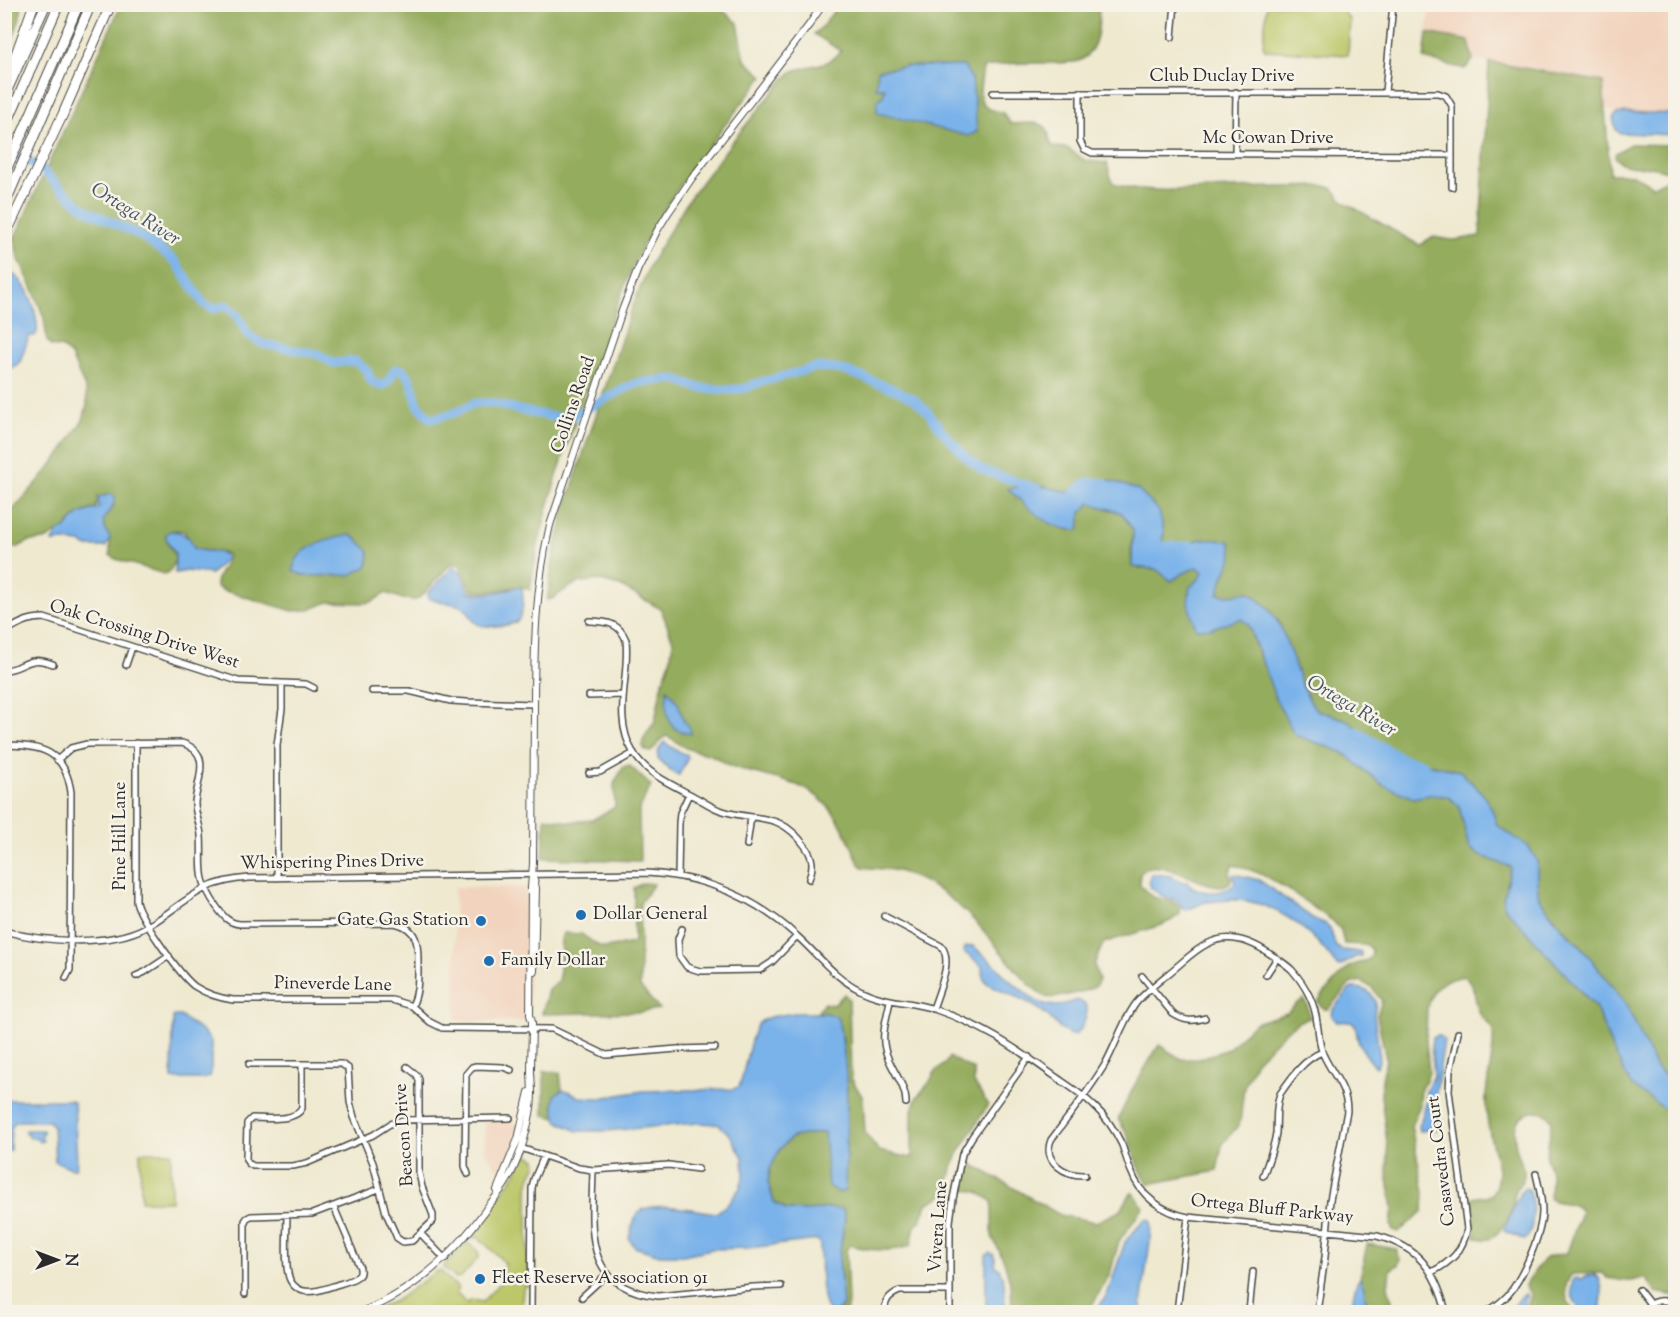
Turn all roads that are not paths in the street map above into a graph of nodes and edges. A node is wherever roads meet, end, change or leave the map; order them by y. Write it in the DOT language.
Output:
graph roads {
  1 [pos="34,4"];
  2 [pos="46,4"];
  3 [pos="59,4"];
  4 [pos="79,4"];
  5 [pos="92,4"];
  6 [pos="111,4"];
  7 [pos="823,4"];
  8 [pos="1175,4"];
  9 [pos="1393,4"];
  10 [pos="1172,38"];
  11 [pos="4,86"];
  12 [pos="1080,92"];
  13 [pos="1236,92"];
  14 [pos="1385,92"];
  15 [pos="993,93"];
  16 [pos="4,97"];
  17 [pos="4,130"];
  18 [pos="1235,154"];
  19 [pos="1452,155"];
  20 [pos="6,172"];
  21 [pos="1452,187"];
  22 [pos="4,206"];
  23 [pos="5,237"];
  24 [pos="589,621"];
  25 [pos="4,632"];
  26 [pos="132,647"];
  27 [pos="53,664"];
  28 [pos="126,664"];
  29 [pos="4,670"];
  30 [pos="282,683"];
  31 [pos="314,688"];
  32 [pos="372,691"];
  33 [pos="623,695"];
  34 [pos="589,696"];
  35 [pos="534,704"];
  36 [pos="136,743"];
  37 [pos="4,745"];
  38 [pos="633,753"];
  39 [pos="57,760"];
  40 [pos="589,773"];
  41 [pos="689,794"];
  42 [pos="751,817"];
  43 [pos="4,833"];
  44 [pos="747,845"];
  45 [pos="533,875"];
  46 [pos="678,876"];
  47 [pos="277,878"];
  48 [pos="809,879"];
  49 [pos="205,888"];
  50 [pos="4,913"];
  51 [pos="884,916"];
  52 [pos="148,926"];
  53 [pos="682,929"];
  54 [pos="4,932"];
  55 [pos="798,936"];
  56 [pos="70,940"];
  57 [pos="169,956"];
  58 [pos="1277,958"];
  59 [pos="1266,975"];
  60 [pos="136,976"];
  61 [pos="1142,976"];
  62 [pos="66,978"];
  63 [pos="1151,988"];
  64 [pos="890,1001"];
  65 [pos="412,1006"];
  66 [pos="933,1009"];
  67 [pos="1205,1018"];
  68 [pos="532,1026"];
  69 [pos="1458,1033"];
  70 [pos="715,1048"];
  71 [pos="1322,1052"];
  72 [pos="1029,1057"];
  73 [pos="249,1064"];
  74 [pos="302,1064"];
  75 [pos="407,1067"];
  76 [pos="511,1070"];
  77 [pos="1083,1097"];
  78 [pos="906,1103"];
  79 [pos="510,1118"];
  80 [pos="465,1119"];
  81 [pos="419,1120"];
  82 [pos="363,1139"];
  83 [pos="518,1147"];
  84 [pos="544,1156"];
  85 [pos="698,1169"];
  86 [pos="593,1170"];
  87 [pos="468,1174"];
  88 [pos="1536,1174"];
  89 [pos="1085,1175"];
  90 [pos="1263,1176"];
  91 [pos="379,1189"];
  92 [pos="334,1207"];
  93 [pos="287,1215"];
  94 [pos="1188,1217"];
  95 [pos="1327,1231"];
  96 [pos="421,1234"];
  97 [pos="444,1259"];
  98 [pos="1253,1272"];
  99 [pos="1432,1272"];
  100 [pos="607,1274"];
  101 [pos="781,1287"];
  102 [pos="1639,1290"];
  103 [pos="950,1291"];
  104 [pos="245,1294"];
  105 [pos="582,1297"];
  106 [pos="1676,1303"];
  107 [pos="1650,1304"];
  108 [pos="361,1312"];
  109 [pos="531,1312"];
  110 [pos="885,1312"];
  111 [pos="950,1312"];
  112 [pos="1177,1312"];
  113 [pos="1249,1312"];
  114 [pos="1317,1312"];
  115 [pos="1446,1312"];
  116 [pos="1486,1312"];
  117 [pos="1643,1312"];
  1 -- 11 [label="highway"];
  2 -- 16 [label="highway"];
  3 -- 17 [label="highway"];
  4 -- 20 [label="highway"];
  5 -- 22 [label="highway"];
  6 -- 23 [label="highway"];
  7 -- 35 [label="street, Collins Road"];
  8 -- 10 [label="street"];
  9 -- 14 [label="street"];
  12 -- 13 [label="street, Club Duclay Drive"];
  12 -- 15 [label="street, Club Duclay Drive"];
  12 -- 18 [label="street, Mc Cowan Drive"];
  13 -- 14 [label="street, Club Duclay Drive"];
  13 -- 18 [label="street"];
  14 -- 19 [label="street, Club Duclay Drive"];
  18 -- 19 [label="street, Mc Cowan Drive"];
  19 -- 21 [label="street"];
  24 -- 33 [label="street"];
  25 -- 26 [label="street, Oak Crossing Drive West"];
  26 -- 28 [label="street"];
  26 -- 30 [label="street, Oak Crossing Drive West"];
  27 -- 29 [label="street"];
  30 -- 31 [label="street, Oak Crossing Drive West"];
  30 -- 47 [label="street"];
  32 -- 35 [label="street"];
  33 -- 34 [label="street"];
  33 -- 38 [label="street"];
  35 -- 45 [label="street, Collins Road"];
  36 -- 39 [label="street"];
  36 -- 49 [label="street"];
  36 -- 52 [label="street, Pine Hill Lane"];
  37 -- 39 [label="street"];
  38 -- 40 [label="street"];
  38 -- 41 [label="street"];
  39 -- 56 [label="street"];
  41 -- 42 [label="street"];
  41 -- 46 [label="street"];
  42 -- 44 [label="street"];
  42 -- 48 [label="street"];
  43 -- 50 [label="street"];
  45 -- 46 [label="street, Ortega Bluff Parkway"];
  45 -- 47 [label="street, Whispering Pines Drive"];
  45 -- 68 [label="street, Collins Road"];
  46 -- 55 [label="street, Ortega Bluff Parkway"];
  47 -- 49 [label="street, Whispering Pines Drive"];
  49 -- 52 [label="street, Whispering Pines Drive"];
  49 -- 65 [label="street"];
  51 -- 66 [label="street"];
  52 -- 56 [label="street, Whispering Pines Drive"];
  52 -- 57 [label="street, Pineverde Lane"];
  53 -- 55 [label="street"];
  54 -- 56 [label="street, Whispering Pines Drive"];
  55 -- 64 [label="street, Ortega Bluff Parkway"];
  56 -- 62 [label="street"];
  57 -- 60 [label="street"];
  57 -- 65 [label="street, Pineverde Lane"];
  58 -- 59 [label="street"];
  58 -- 63 [label="street"];
  58 -- 71 [label="street"];
  61 -- 63 [label="street"];
  63 -- 67 [label="street"];
  63 -- 77 [label="street"];
  64 -- 66 [label="street, Ortega Bluff Parkway"];
  64 -- 78 [label="street"];
  65 -- 68 [label="street, Pineverde Lane"];
  66 -- 72 [label="street, Ortega Bluff Parkway"];
  68 -- 70 [label="street, Pineverde Lane"];
  68 -- 83 [label="street, Collins Road"];
  69 -- 99 [label="street, Casavedra Court"];
  71 -- 90 [label="street"];
  71 -- 95 [label="street"];
  72 -- 77 [label="street, Ortega Bluff Parkway"];
  72 -- 103 [label="street, Vivera Lane"];
  73 -- 74 [label="street"];
  74 -- 82 [label="street"];
  74 -- 82 [label="street"];
  75 -- 81 [label="street, Beacon Drive"];
  76 -- 80 [label="street"];
  77 -- 89 [label="street"];
  77 -- 94 [label="street, Ortega Bluff Parkway"];
  79 -- 80 [label="street"];
  80 -- 81 [label="street"];
  80 -- 87 [label="street"];
  81 -- 82 [label="street"];
  81 -- 96 [label="street, Beacon Drive"];
  82 -- 91 [label="street"];
  83 -- 84 [label="street"];
  83 -- 97 [label="street, Collins Road"];
  84 -- 86 [label="street"];
  84 -- 109 [label="street"];
  85 -- 86 [label="street"];
  86 -- 100 [label="street"];
  88 -- 116 [label="street"];
  91 -- 92 [label="street"];
  91 -- 96 [label="street"];
  92 -- 93 [label="street"];
  92 -- 93 [label="street"];
  93 -- 104 [label="street"];
  94 -- 95 [label="street, Ortega Bluff Parkway"];
  94 -- 112 [label="street"];
  95 -- 99 [label="street, Ortega Bluff Parkway"];
  95 -- 114 [label="street"];
  96 -- 97 [label="street"];
  97 -- 108 [label="street, Collins Road"];
  98 -- 113 [label="street"];
  99 -- 115 [label="street, Ortega Bluff Parkway"];
  100 -- 101 [label="street"];
  100 -- 105 [label="street"];
  102 -- 107 [label="street"];
  103 -- 110 [label="street"];
  103 -- 111 [label="street, Vivera Lane"];
  106 -- 107 [label="street"];
  107 -- 117 [label="street"];
}
